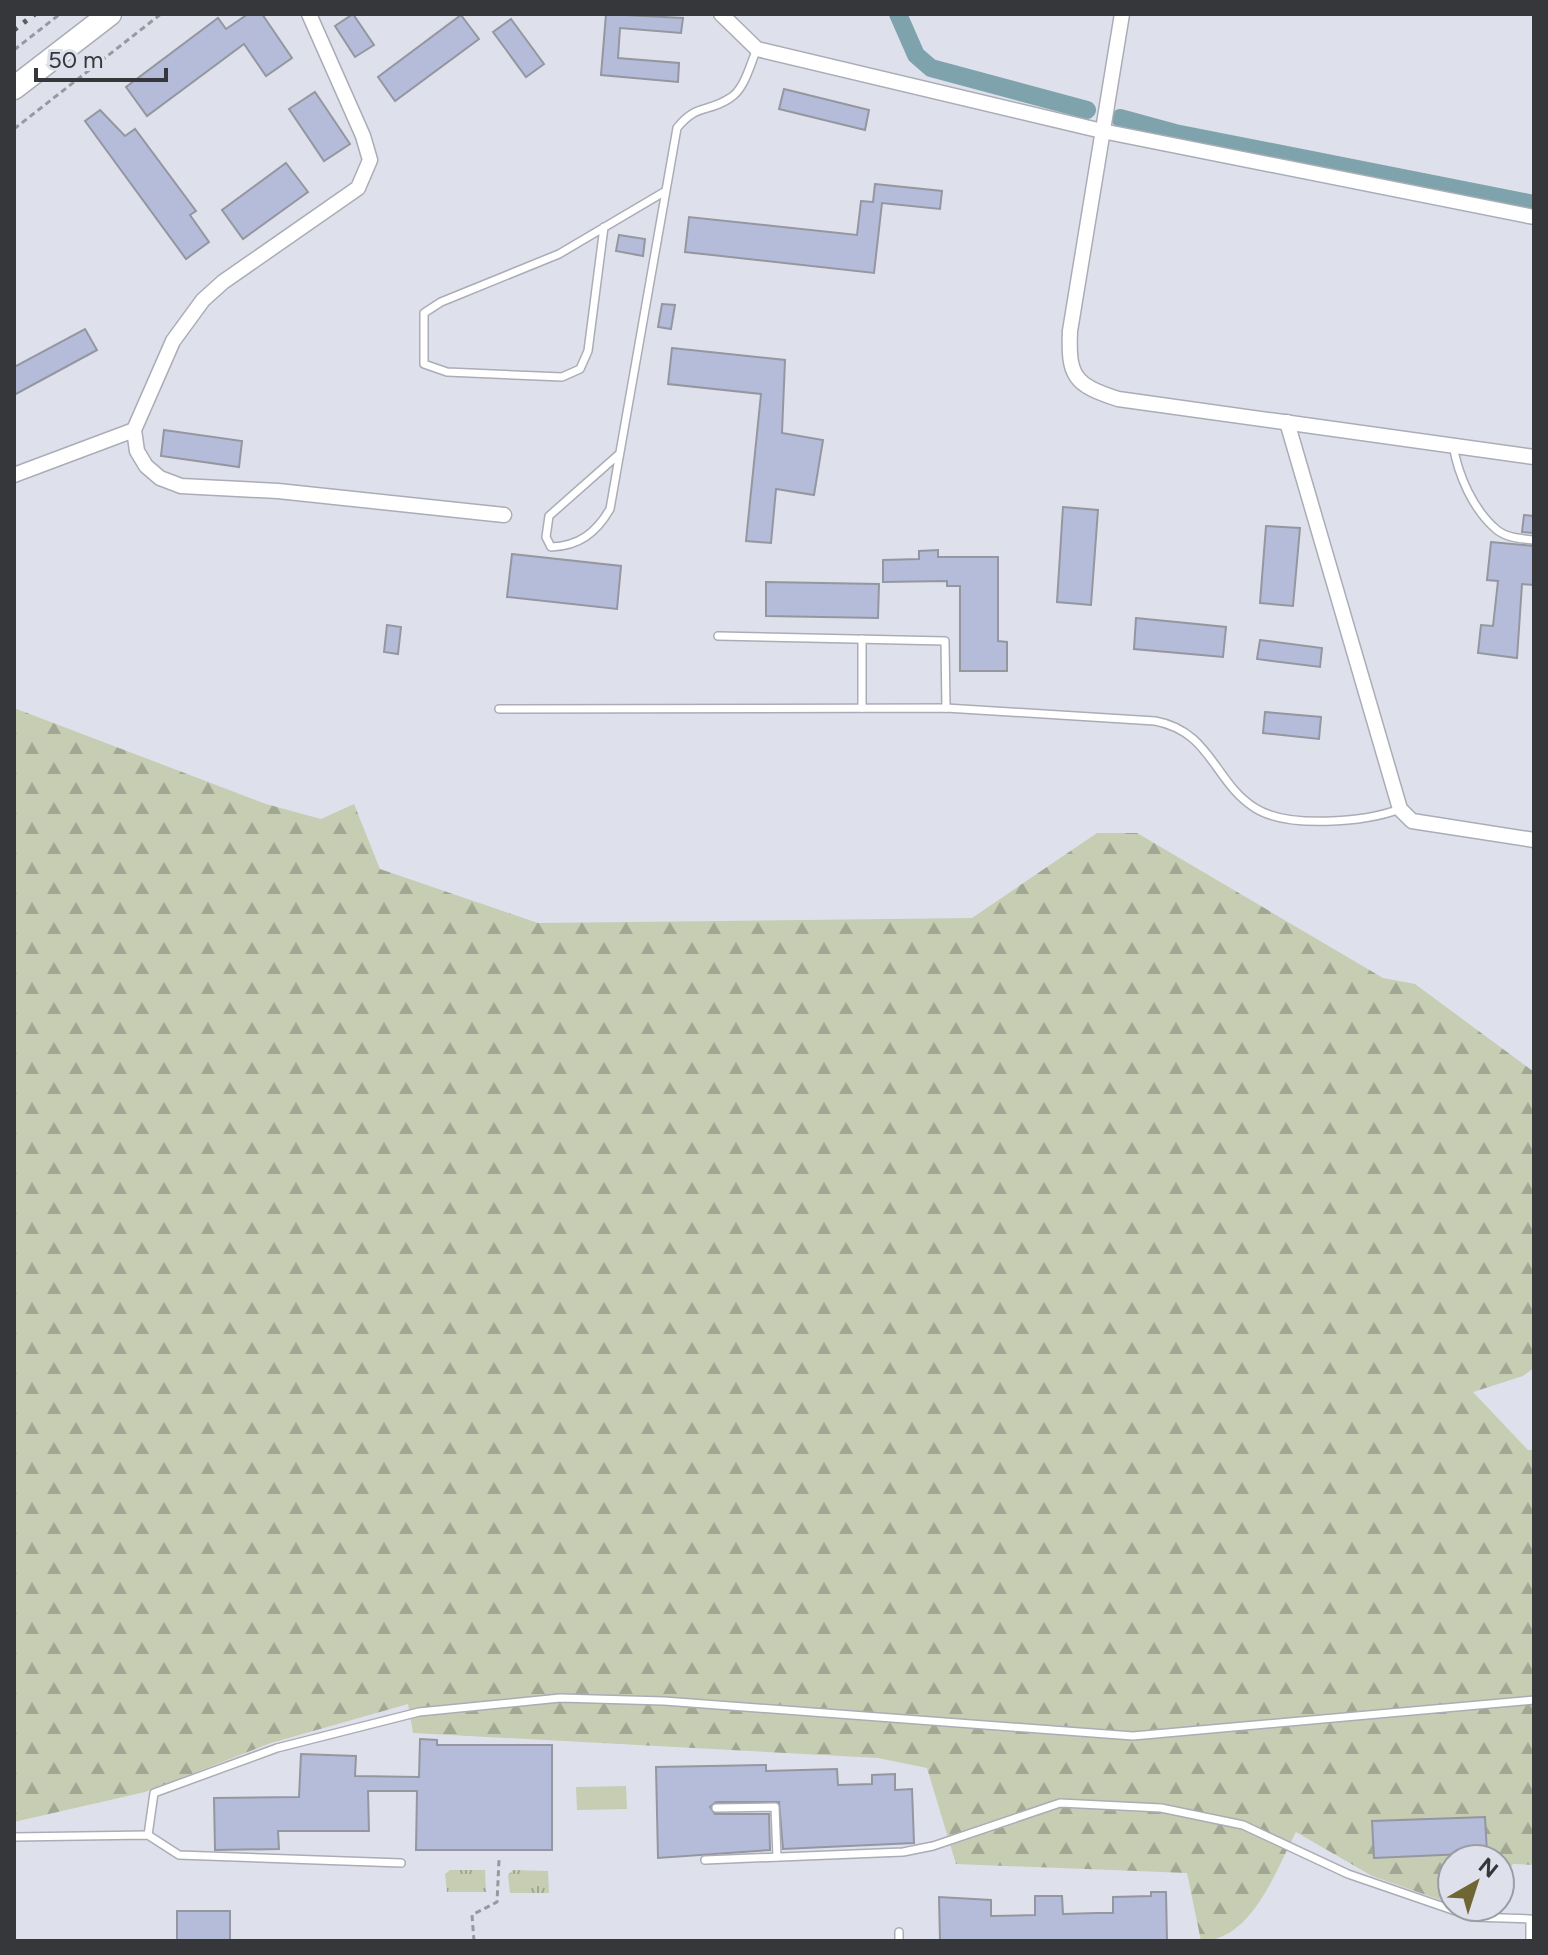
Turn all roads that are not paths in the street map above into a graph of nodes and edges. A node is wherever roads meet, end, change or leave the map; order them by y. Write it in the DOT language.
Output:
graph roads {
  1 [pos="110,14"];
  2 [pos="309,14"];
  3 [pos="721,14"];
  4 [pos="1122,14"];
  5 [pos="757,49"];
  6 [pos="14,88"];
  7 [pos="1102,131"];
  8 [pos="664,192"];
  9 [pos="1534,217"];
  10 [pos="604,227"];
  11 [pos="1287,422"];
  12 [pos="134,430"];
  13 [pos="1453,445"];
  14 [pos="618,455"];
  15 [pos="1534,457"];
  16 [pos="14,475"];
  17 [pos="504,515"];
  18 [pos="1534,540"];
  19 [pos="718,636"];
  20 [pos="862,639"];
  21 [pos="862,708"];
  22 [pos="946,708"];
  23 [pos="499,709"];
  24 [pos="1400,809"];
  25 [pos="1534,840"];
  26 [pos="1534,1700"];
  27 [pos="716,1808"];
  28 [pos="16,1835"];
  29 [pos="148,1835"];
  30 [pos="777,1857"];
  31 [pos="705,1860"];
  32 [pos="401,1863"];
  33 [pos="1530,1941"];
  1 -- 6 [label="main road"];
  2 -- 12 [label="street"];
  3 -- 5 [label="street"];
  4 -- 7 [label="street"];
  5 -- 7 [label="street"];
  5 -- 8 [label="lane"];
  7 -- 9 [label="street"];
  7 -- 11 [label="street"];
  8 -- 10 [label="lane"];
  8 -- 14 [label="lane"];
  10 -- 10 [label="lane"];
  11 -- 13 [label="street"];
  11 -- 24 [label="street"];
  12 -- 16 [label="street"];
  12 -- 17 [label="street"];
  13 -- 15 [label="street"];
  13 -- 18 [label="lane"];
  14 -- 14 [label="lane"];
  19 -- 20 [label="lane"];
  20 -- 21 [label="lane"];
  20 -- 22 [label="lane"];
  21 -- 22 [label="lane"];
  21 -- 23 [label="lane"];
  22 -- 24 [label="lane"];
  24 -- 25 [label="street"];
  26 -- 29 [label="lane"];
  27 -- 30 [label="lane"];
  28 -- 29 [label="lane"];
  29 -- 32 [label="lane"];
  30 -- 31 [label="lane"];
  30 -- 33 [label="lane"];
}
